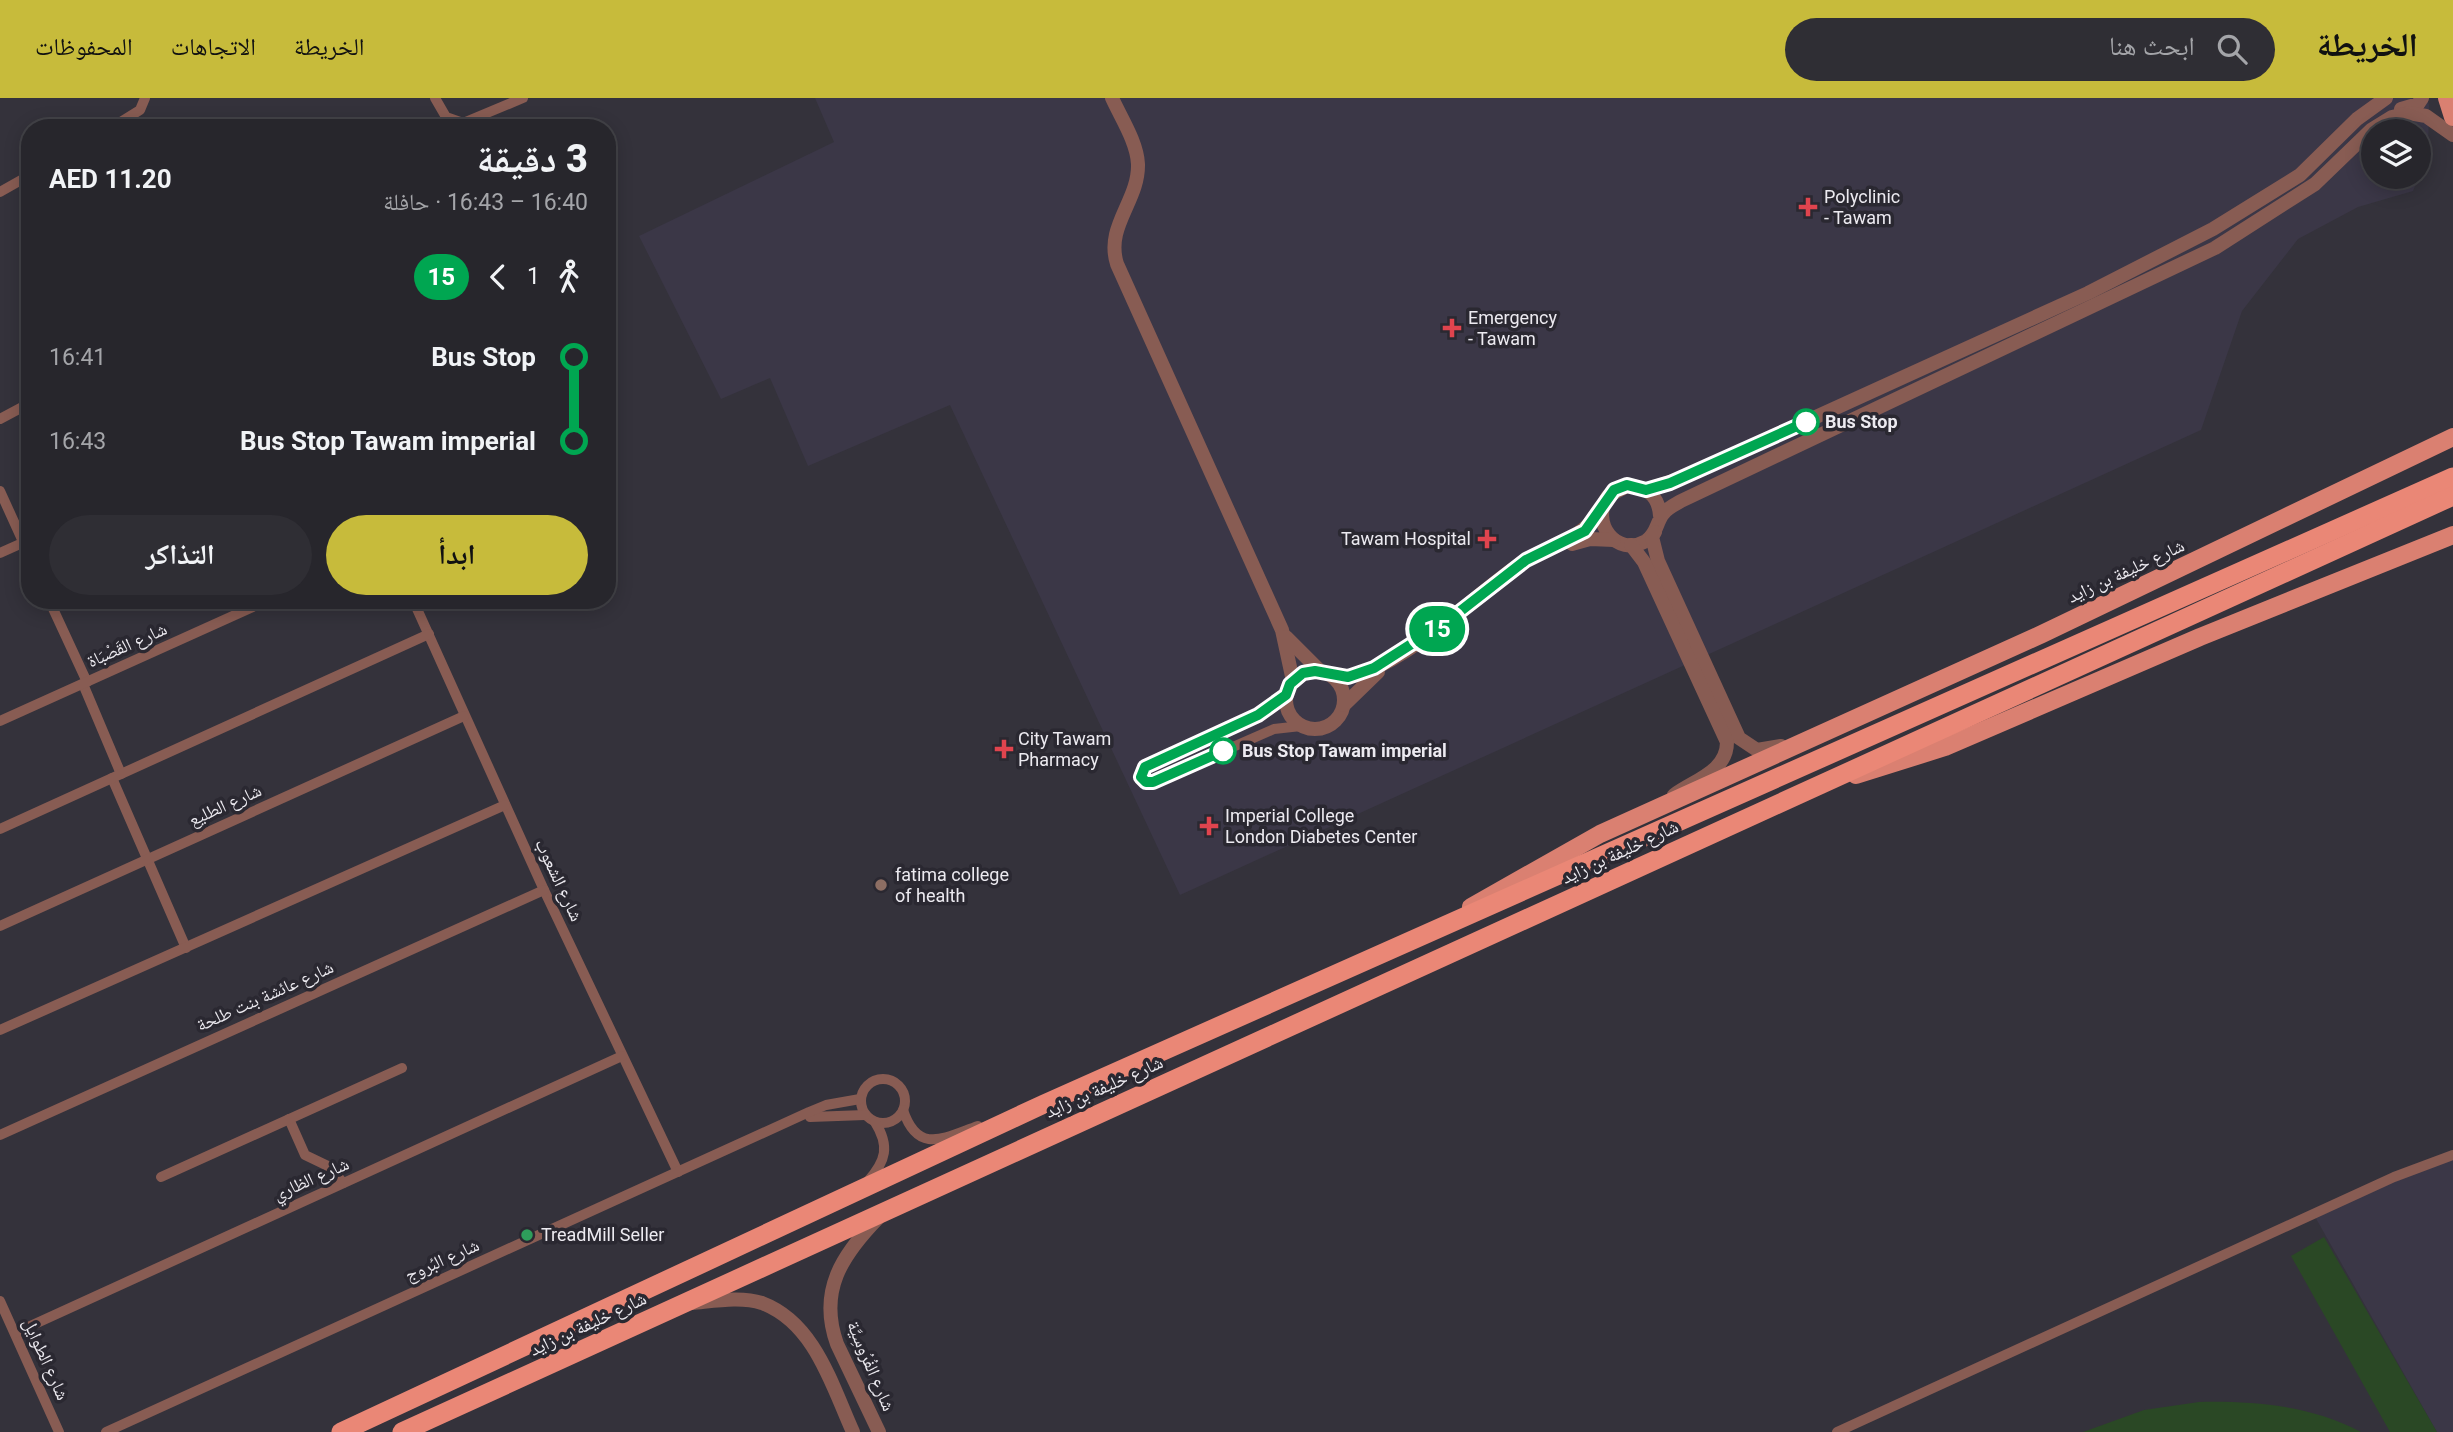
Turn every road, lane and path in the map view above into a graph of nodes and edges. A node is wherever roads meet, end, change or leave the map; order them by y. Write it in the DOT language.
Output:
graph roads {
  1 [pos="145,98"];
  2 [pos="435,98"];
  3 [pos="523,98"];
  4 [pos="1112,98"];
  5 [pos="2386,98"];
  6 [pos="2422,98"];
  7 [pos="2447,98"];
  8 [pos="2453,117"];
  9 [pos="126,119"];
  10 [pos="452,119"];
  11 [pos="473,119"];
  12 [pos="2383,119"];
  13 [pos="2390,119"];
  14 [pos="2453,135"];
  15 [pos="2361,141"];
  16 [pos="21,180"];
  17 [pos="0,192"];
  18 [pos="1902,378"];
  19 [pos="21,407"];
  20 [pos="1869,414"];
  21 [pos="0,419"];
  22 [pos="2453,424"];
  23 [pos="2453,437"];
  24 [pos="2429,449"];
  25 [pos="2453,477"];
  26 [pos="1646,490"];
  27 [pos="0,491"];
  28 [pos="2453,496"];
  29 [pos="1601,510"];
  30 [pos="1660,516"];
  31 [pos="2453,526"];
  32 [pos="21,531"];
  33 [pos="1655,532"];
  34 [pos="2453,534"];
  35 [pos="1614,540"];
  36 [pos="2453,540"];
  37 [pos="21,543"];
  38 [pos="1631,545"];
  39 [pos="2425,547"];
  40 [pos="0,553"];
  41 [pos="53,609"];
  42 [pos="248,609"];
  43 [pos="417,609"];
  44 [pos="1282,630"];
  45 [pos="429,634"];
  46 [pos="1324,673"];
  47 [pos="1293,681"];
  48 [pos="85,683"];
  49 [pos="1286,695"];
  50 [pos="1344,705"];
  51 [pos="464,716"];
  52 [pos="0,722"];
  53 [pos="1301,726"];
  54 [pos="1800,744"];
  55 [pos="117,776"];
  56 [pos="1823,782"];
  57 [pos="505,805"];
  58 [pos="1663,805"];
  59 [pos="0,829"];
  60 [pos="147,859"];
  61 [pos="544,890"];
  62 [pos="0,926"];
  63 [pos="1440,927"];
  64 [pos="186,948"];
  65 [pos="0,1030"];
  66 [pos="622,1056"];
  67 [pos="402,1068"];
  68 [pos="860,1099"];
  69 [pos="1044,1104"];
  70 [pos="904,1110"];
  71 [pos="864,1115"];
  72 [pos="289,1119"];
  73 [pos="794,1121"];
  74 [pos="875,1122"];
  75 [pos="0,1135"];
  76 [pos="2453,1155"];
  77 [pos="678,1172"];
  78 [pos="161,1177"];
  79 [pos="343,1183"];
  80 [pos="863,1188"];
  81 [pos="888,1208"];
  82 [pos="0,1301"];
  83 [pos="680,1304"];
  84 [pos="15,1333"];
  85 [pos="59,1432"];
  86 [pos="106,1432"];
  87 [pos="341,1432"];
  88 [pos="402,1432"];
  89 [pos="853,1432"];
  90 [pos="878,1432"];
  91 [pos="1837,1432"];
  1 -- 9 [label="street"];
  2 -- 10 [label="street"];
  3 -- 11 [label="street"];
  4 -- 44 [label="street"];
  5 -- 18 [label="street"];
  6 -- 12 [label="street"];
  7 -- 8 [label="main road"];
  13 -- 14 [label="street"];
  15 -- 20 [label="street"];
  16 -- 17 [label="street"];
  18 -- 20 [label="street"];
  18 -- 26 [label="street"];
  19 -- 21 [label="street"];
  20 -- 30 [label="street"];
  22 -- 24 [label="main road"];
  23 -- 24 [label="main road, شارع خليفة بن زايد"];
  24 -- 54 [label="main road, شارع خليفة بن زايد"];
  25 -- 63 [label="highway, شارع خليفة بن زايد"];
  26 -- 29 [label="street"];
  26 -- 30 [label="street"];
  27 -- 32 [label="street"];
  28 -- 56 [label="highway, شارع خليفة بن زايد"];
  29 -- 35 [label="street"];
  29 -- 46 [label="street"];
  30 -- 33 [label="street"];
  31 -- 39 [label="main road"];
  33 -- 38 [label="street"];
  33 -- 54 [label="street"];
  34 -- 39 [label="main road, شارع خليفة بن زايد"];
  35 -- 38 [label="street"];
  35 -- 50 [label="street"];
  36 -- 39 [label="main road"];
  37 -- 40 [label="street"];
  38 -- 58 [label="street"];
  39 -- 56 [label="main road, شارع خليفة بن زايد"];
  41 -- 48 [label="street"];
  42 -- 48 [label="street, شارع القَصْبَاة"];
  43 -- 45 [label="street, شارع الشعوب"];
  44 -- 46 [label="street"];
  44 -- 47 [label="street"];
  45 -- 51 [label="street, شارع الشعوب"];
  45 -- 55 [label="street"];
  46 -- 47 [label="street"];
  46 -- 50 [label="street"];
  47 -- 49 [label="street"];
  48 -- 52 [label="street, شارع القَصْبَاة"];
  48 -- 55 [label="street"];
  49 -- 53 [label="street"];
  49 -- 53 [label="street"];
  50 -- 53 [label="street"];
  51 -- 57 [label="street, شارع الشعوب"];
  51 -- 60 [label="street, شارع الطليع"];
  54 -- 58 [label="main road, شارع خليفة بن زايد"];
  55 -- 59 [label="street"];
  55 -- 60 [label="street"];
  56 -- 81 [label="highway, شارع خليفة بن زايد"];
  57 -- 61 [label="street, شارع الشعوب"];
  57 -- 64 [label="street"];
  58 -- 63 [label="main road, شارع خليفة بن زايد"];
  60 -- 62 [label="street, شارع الطليع"];
  60 -- 64 [label="street"];
  61 -- 66 [label="street, شارع الشعوب"];
  61 -- 75 [label="street, شارع عائشة بنت طلحة"];
  63 -- 69 [label="highway, شارع خليفة بن زايد"];
  64 -- 65 [label="street"];
  66 -- 77 [label="street, شارع الشعوب"];
  66 -- 79 [label="street, شارع الظاري"];
  67 -- 72 [label="street"];
  68 -- 70 [label="street"];
  68 -- 71 [label="street"];
  68 -- 73 [label="street, شارع البُروج"];
  69 -- 70 [label="street"];
  69 -- 80 [label="highway, شارع خليفة بن زايد"];
  70 -- 74 [label="street"];
  71 -- 73 [label="street, شارع البُروج"];
  71 -- 74 [label="street"];
  72 -- 78 [label="street"];
  72 -- 79 [label="street"];
  73 -- 77 [label="street, شارع البُروج"];
  74 -- 80 [label="street"];
  76 -- 91 [label="street"];
  77 -- 86 [label="street, شارع البُروج"];
  79 -- 84 [label="street, شارع الظاري"];
  80 -- 87 [label="highway, شارع خليفة بن زايد"];
  81 -- 83 [label="highway, شارع خليفة بن زايد"];
  81 -- 90 [label="street, شارع الفُرُوسِيَّة"];
  82 -- 84 [label="street, شارع الطوايل"];
  83 -- 88 [label="highway, شارع خليفة بن زايد"];
  83 -- 89 [label="street"];
  84 -- 85 [label="street, شارع الطوايل"];
}
